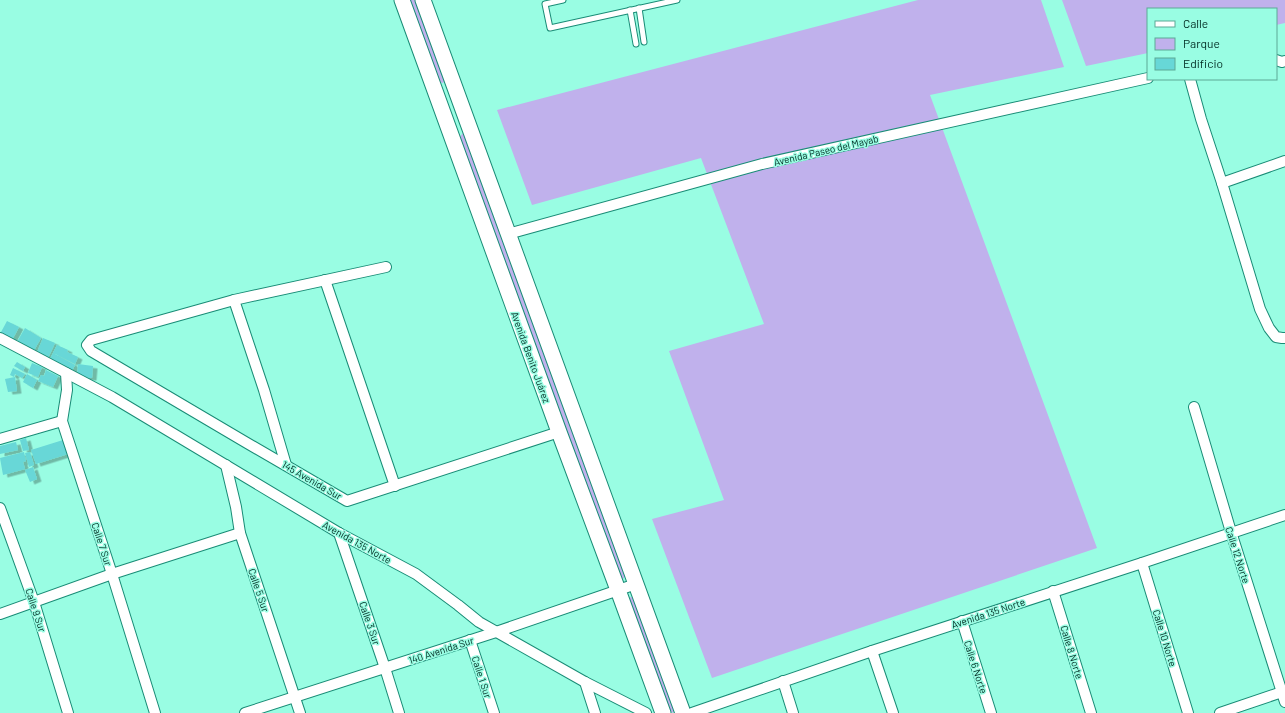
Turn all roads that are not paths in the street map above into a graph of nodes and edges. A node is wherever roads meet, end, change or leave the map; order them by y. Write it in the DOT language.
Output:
graph roads {
  1 [pos="402,0"];
  2 [pos="423,0"];
  3 [pos="563,0"];
  4 [pos="677,0"];
  5 [pos="639,8"];
  6 [pos="630,10"];
  7 [pos="644,42"];
  8 [pos="636,44"];
  9 [pos="1147,78"];
  10 [pos="1190,80"];
  11 [pos="1285,161"];
  12 [pos="1222,183"];
  13 [pos="508,234"];
  14 [pos="386,267"];
  15 [pos="325,280"];
  16 [pos="234,300"];
  17 [pos="0,338"];
  18 [pos="1285,338"];
  19 [pos="66,373"];
  20 [pos="1194,407"];
  21 [pos="62,421"];
  22 [pos="558,432"];
  23 [pos="0,439"];
  24 [pos="226,465"];
  25 [pos="286,465"];
  26 [pos="395,486"];
  27 [pos="0,508"];
  28 [pos="1285,515"];
  29 [pos="1231,532"];
  30 [pos="240,533"];
  31 [pos="339,533"];
  32 [pos="1142,563"];
  33 [pos="112,574"];
  34 [pos="636,584"];
  35 [pos="618,590"];
  36 [pos="1053,591"];
  37 [pos="34,602"];
  38 [pos="0,614"];
  39 [pos="962,621"];
  40 [pos="496,632"];
  41 [pos="470,640"];
  42 [pos="872,651"];
  43 [pos="385,668"];
  44 [pos="783,681"];
  45 [pos="585,682"];
  46 [pos="1284,695"];
  47 [pos="295,697"];
  48 [pos="68,713"];
  49 [pos="155,713"];
  50 [pos="245,713"];
  51 [pos="300,713"];
  52 [pos="399,713"];
  53 [pos="494,713"];
  54 [pos="595,713"];
  55 [pos="646,713"];
  56 [pos="663,713"];
  57 [pos="683,713"];
  58 [pos="692,713"];
  59 [pos="793,713"];
  60 [pos="893,713"];
  61 [pos="991,713"];
  62 [pos="1091,713"];
  63 [pos="1188,713"];
  64 [pos="1220,713"];
  1 -- 22 [label="main road, Avenida Benito Juárez"];
  2 -- 13 [label="main road, Avenida Benito Juárez"];
  3 -- 6 [label="lane"];
  4 -- 5 [label="lane"];
  5 -- 6 [label="lane"];
  5 -- 7 [label="lane"];
  6 -- 8 [label="lane"];
  9 -- 13 [label="street, Avenida Paseo del Mayab"];
  10 -- 12 [label="street"];
  11 -- 12 [label="street"];
  12 -- 18 [label="street"];
  13 -- 34 [label="main road, Avenida Benito Juárez"];
  14 -- 15 [label="street"];
  15 -- 16 [label="street"];
  15 -- 26 [label="street"];
  16 -- 25 [label="street"];
  16 -- 25 [label="street, 145 Avenida Sur"];
  17 -- 19 [label="street, Avenida 135 Norte"];
  19 -- 21 [label="street, Calle 7 Sur"];
  19 -- 24 [label="street, Avenida 135 Norte"];
  20 -- 29 [label="street, Calle 12 Norte"];
  21 -- 23 [label="street"];
  21 -- 33 [label="street, Calle 7 Sur"];
  22 -- 26 [label="street, 145 Avenida Sur"];
  22 -- 35 [label="main road, Avenida Benito Juárez"];
  24 -- 30 [label="street, Calle 5 Sur"];
  24 -- 31 [label="street, Avenida 135 Norte"];
  25 -- 26 [label="street, 145 Avenida Sur"];
  27 -- 37 [label="street, Calle 9 Sur"];
  28 -- 29 [label="street, Avenida 135 Norte"];
  29 -- 32 [label="street, Avenida 135 Norte"];
  29 -- 46 [label="street, Calle 12 Norte"];
  30 -- 33 [label="street"];
  30 -- 47 [label="street, Calle 5 Sur"];
  31 -- 40 [label="street, Avenida 135 Norte"];
  31 -- 43 [label="street, Calle 3 Sur"];
  32 -- 36 [label="street, Avenida 135 Norte"];
  32 -- 63 [label="street, Calle 10 Norte"];
  33 -- 37 [label="street"];
  33 -- 49 [label="street, Calle 7 Sur"];
  34 -- 35 [label="street, 140 Avenida Sur"];
  34 -- 57 [label="main road, Avenida Benito Juárez"];
  35 -- 40 [label="street, 140 Avenida Sur"];
  35 -- 56 [label="main road, Avenida Benito Juárez"];
  36 -- 39 [label="street, Avenida 135 Norte"];
  36 -- 62 [label="street, Calle 8 Norte"];
  37 -- 38 [label="street"];
  37 -- 48 [label="street, Calle 9 Sur"];
  39 -- 42 [label="street, Avenida 135 Norte"];
  39 -- 61 [label="street, Calle 6 Norte"];
  40 -- 41 [label="street, 140 Avenida Sur"];
  40 -- 45 [label="street, Avenida 135 Norte"];
  41 -- 43 [label="street, 140 Avenida Sur"];
  41 -- 53 [label="street, Calle 1 Sur"];
  42 -- 44 [label="street, Avenida 135 Norte"];
  42 -- 60 [label="street"];
  43 -- 47 [label="street, 140 Avenida Sur"];
  43 -- 52 [label="street, Calle 3 Sur"];
  44 -- 58 [label="street, Avenida 135 Norte"];
  44 -- 59 [label="street"];
  45 -- 54 [label="street"];
  45 -- 55 [label="street, Avenida 135 Norte"];
  46 -- 64 [label="street"];
  47 -- 50 [label="street, 140 Avenida Sur"];
  47 -- 51 [label="street, Calle 5 Sur"];
}
